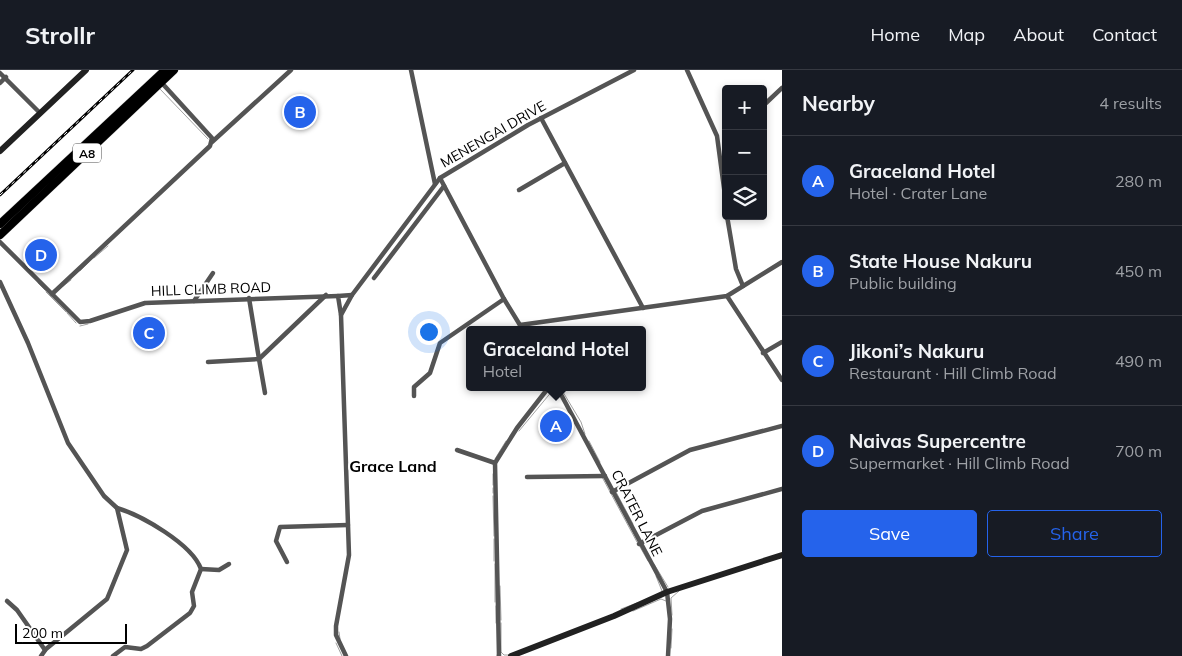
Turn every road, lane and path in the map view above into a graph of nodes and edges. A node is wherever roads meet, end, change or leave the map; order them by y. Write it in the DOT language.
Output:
graph roads {
  1 [pos="86,70"];
  2 [pos="165,70"];
  3 [pos="174,70"];
  4 [pos="291,70"];
  5 [pos="411,70"];
  6 [pos="634,70"];
  7 [pos="687,70"];
  8 [pos="0,73"];
  9 [pos="6,77"];
  10 [pos="161,82"];
  11 [pos="0,83"];
  12 [pos="782,88"];
  13 [pos="767,102"];
  14 [pos="40,113"];
  15 [pos="541,118"];
  16 [pos="212,142"];
  17 [pos="0,151"];
  18 [pos="565,163"];
  19 [pos="722,175"];
  20 [pos="440,178"];
  21 [pos="435,184"];
  22 [pos="444,186"];
  23 [pos="519,190"];
  24 [pos="728,220"];
  25 [pos="0,224"];
  26 [pos="0,235"];
  27 [pos="0,242"];
  28 [pos="782,262"];
  29 [pos="213,273"];
  30 [pos="374,278"];
  31 [pos="0,282"];
  32 [pos="743,286"];
  33 [pos="52,294"];
  34 [pos="326,295"];
  35 [pos="352,295"];
  36 [pos="338,296"];
  37 [pos="727,296"];
  38 [pos="249,298"];
  39 [pos="504,299"];
  40 [pos="194,301"];
  41 [pos="643,308"];
  42 [pos="341,315"];
  43 [pos="520,325"];
  44 [pos="782,342"];
  45 [pos="763,353"];
  46 [pos="259,359"];
  47 [pos="208,362"];
  48 [pos="782,380"];
  49 [pos="546,391"];
  50 [pos="559,391"];
  51 [pos="265,392"];
  52 [pos="414,396"];
  53 [pos="782,426"];
  54 [pos="457,450"];
  55 [pos="495,463"];
  56 [pos="606,476"];
  57 [pos="527,477"];
  58 [pos="782,490"];
  59 [pos="612,492"];
  60 [pos="117,508"];
  61 [pos="348,525"];
  62 [pos="639,544"];
  63 [pos="782,556"];
  64 [pos="287,562"];
  65 [pos="229,564"];
  66 [pos="201,570"];
  67 [pos="666,592"];
  68 [pos="7,601"];
  69 [pos="45,650"];
  70 [pos="41,656"];
  71 [pos="113,656"];
  72 [pos="346,656"];
  73 [pos="499,656"];
  74 [pos="511,656"];
  75 [pos="668,656"];
  1 -- 14 [label="street"];
  2 -- 25 [label="highway, A8"];
  3 -- 10 [label="highway, A8"];
  4 -- 16 [label="street"];
  5 -- 21 [label="street"];
  6 -- 15 [label="street, MENENGAI DRIVE"];
  7 -- 19 [label="street"];
  8 -- 9 [label="street"];
  9 -- 11 [label="street"];
  9 -- 14 [label="street"];
  10 -- 16 [label="street"];
  10 -- 26 [label="highway, A8"];
  12 -- 13 [label="street"];
  14 -- 17 [label="street"];
  15 -- 18 [label="street"];
  15 -- 20 [label="street, MENENGAI DRIVE"];
  16 -- 33 [label="street"];
  18 -- 23 [label="street"];
  18 -- 41 [label="street"];
  20 -- 21 [label="street, MENENGAI DRIVE"];
  20 -- 22 [label="street"];
  21 -- 35 [label="street, MENENGAI DRIVE"];
  22 -- 30 [label="street"];
  22 -- 39 [label="street"];
  24 -- 32 [label="street"];
  27 -- 33 [label="street, HILL CLIMB ROAD"];
  28 -- 32 [label="street"];
  29 -- 40 [label="street"];
  31 -- 60 [label="street"];
  32 -- 37 [label="street"];
  33 -- 40 [label="street, HILL CLIMB ROAD"];
  34 -- 36 [label="street, HILL CLIMB ROAD"];
  34 -- 38 [label="street, HILL CLIMB ROAD"];
  34 -- 46 [label="street"];
  35 -- 36 [label="street, HILL CLIMB ROAD"];
  35 -- 42 [label="street, MENENGAI DRIVE"];
  36 -- 42 [label="street"];
  37 -- 41 [label="street"];
  37 -- 45 [label="street"];
  38 -- 40 [label="street, HILL CLIMB ROAD"];
  38 -- 46 [label="street"];
  39 -- 43 [label="street"];
  39 -- 52 [label="street"];
  41 -- 43 [label="street"];
  42 -- 61 [label="street"];
  44 -- 45 [label="street"];
  45 -- 48 [label="street"];
  46 -- 47 [label="street"];
  46 -- 51 [label="street"];
  49 -- 55 [label="street"];
  50 -- 56 [label="street, CRATER LANE"];
  53 -- 59 [label="street"];
  54 -- 55 [label="street"];
  55 -- 73 [label="street"];
  56 -- 57 [label="street"];
  56 -- 59 [label="street, CRATER LANE"];
  58 -- 62 [label="street"];
  59 -- 62 [label="street, CRATER LANE"];
  60 -- 66 [label="street"];
  60 -- 69 [label="street"];
  61 -- 64 [label="street"];
  61 -- 72 [label="street"];
  62 -- 67 [label="street, CRATER LANE"];
  63 -- 67 [label="street"];
  65 -- 66 [label="street"];
  66 -- 71 [label="street"];
  67 -- 74 [label="street"];
  67 -- 75 [label="street, CRATER LANE"];
  68 -- 69 [label="street"];
  69 -- 70 [label="street"];
}
